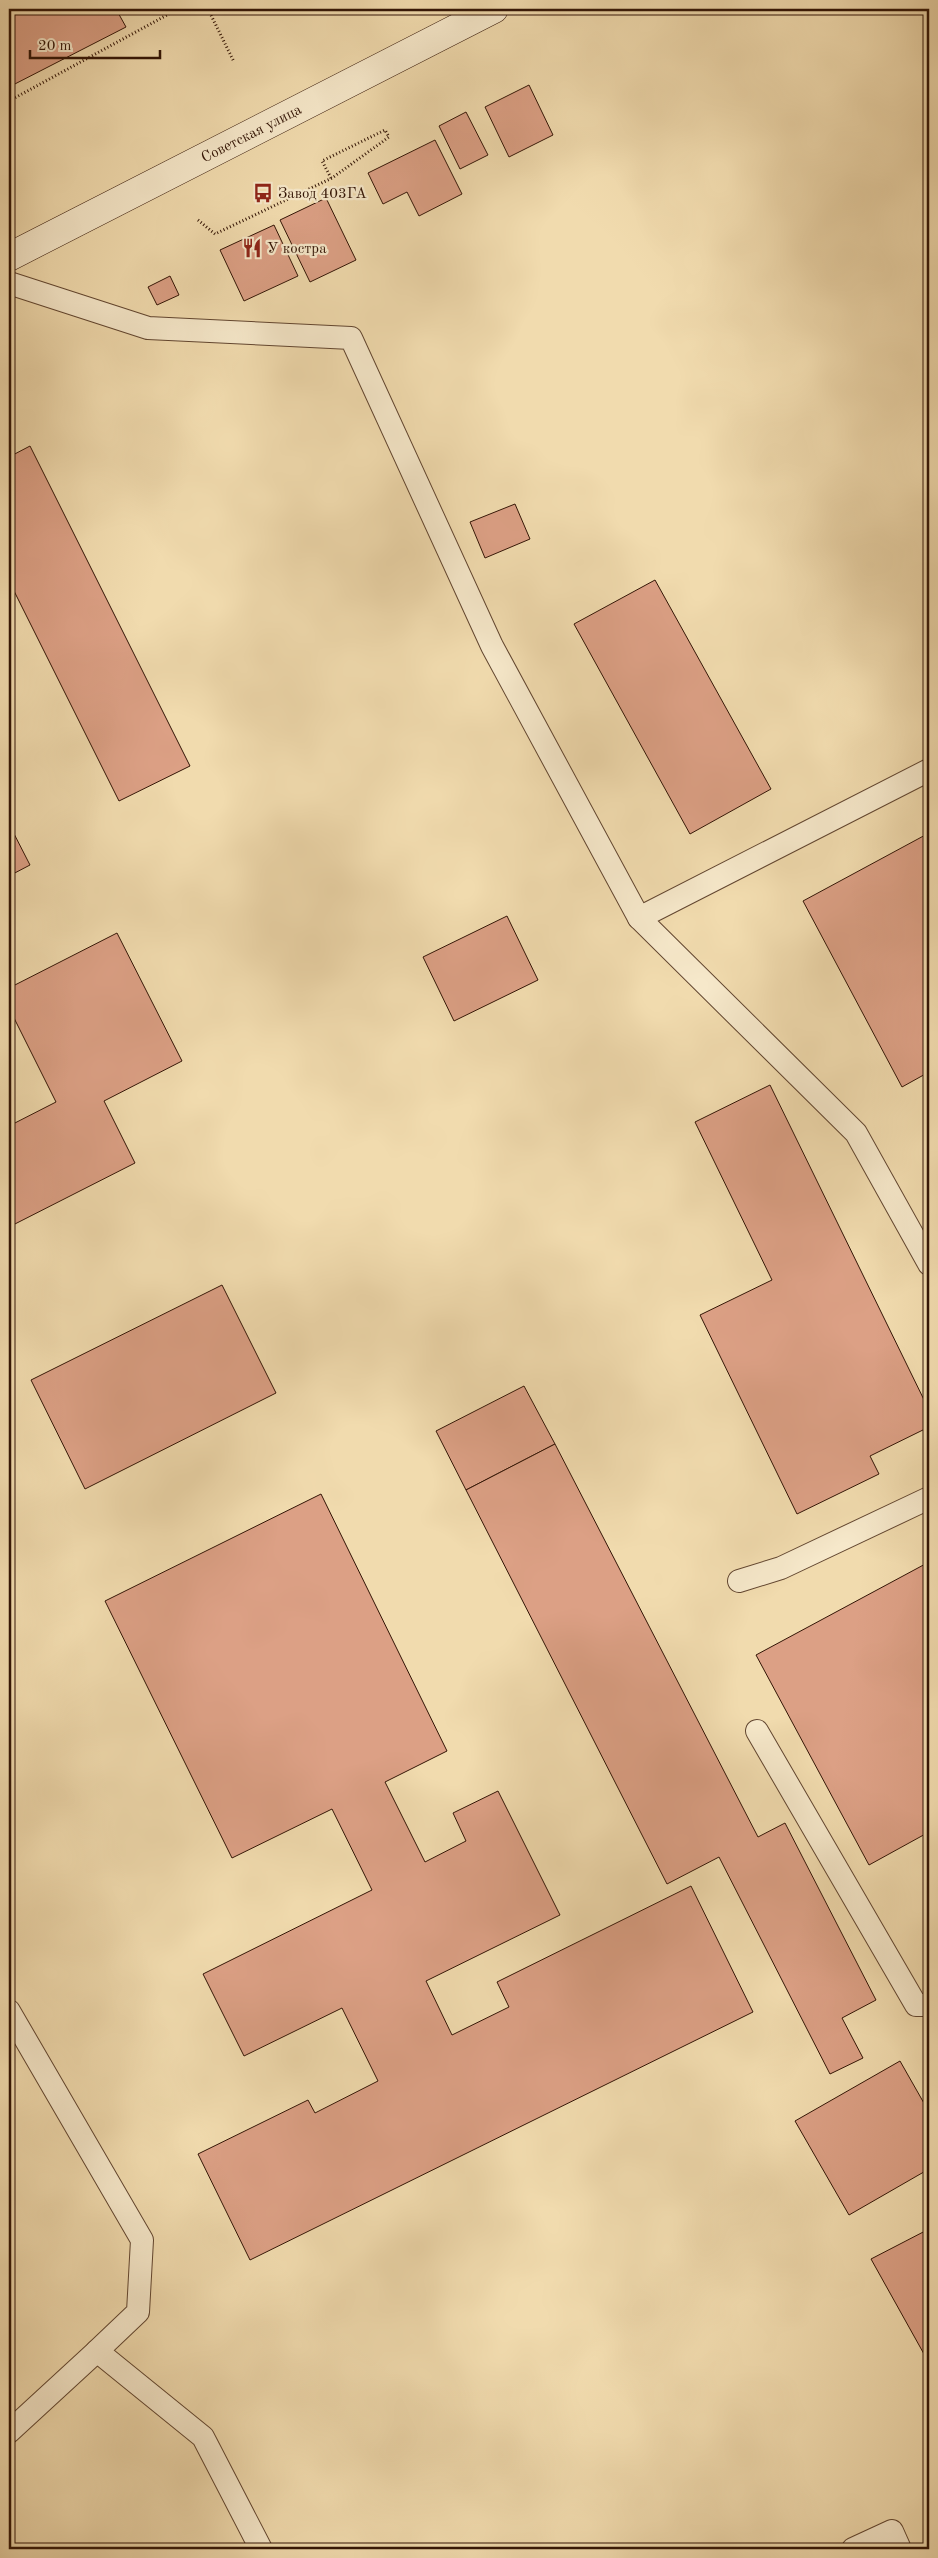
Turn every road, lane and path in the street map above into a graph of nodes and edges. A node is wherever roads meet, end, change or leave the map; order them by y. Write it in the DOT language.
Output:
graph roads {
  1 [pos="178,9"];
  2 [pos="208,9"];
  3 [pos="494,9"];
  4 [pos="234,62"];
  5 [pos="9,101"];
  6 [pos="331,178"];
  7 [pos="198,220"];
  8 [pos="9,257"];
  9 [pos="9,283"];
  10 [pos="929,770"];
  11 [pos="639,918"];
  12 [pos="929,1264"];
  13 [pos="929,1498"];
  14 [pos="739,1581"];
  15 [pos="756,1731"];
  16 [pos="929,2005"];
  17 [pos="9,2011"];
  18 [pos="97,2351"];
  19 [pos="9,2432"];
  20 [pos="261,2549"];
  21 [pos="853,2549"];
  22 [pos="900,2549"];
  1 -- 5 [label="path"];
  2 -- 4 [label="path"];
  3 -- 8 [label="main road, Советская улица"];
  6 -- 6 [label="path"];
  6 -- 7 [label="path"];
  9 -- 11 [label="lane"];
  10 -- 11 [label="lane"];
  11 -- 12 [label="lane"];
  13 -- 14 [label="lane"];
  15 -- 16 [label="lane"];
  17 -- 18 [label="lane"];
  18 -- 19 [label="lane"];
  18 -- 20 [label="lane"];
  21 -- 22 [label="lane"];
}
